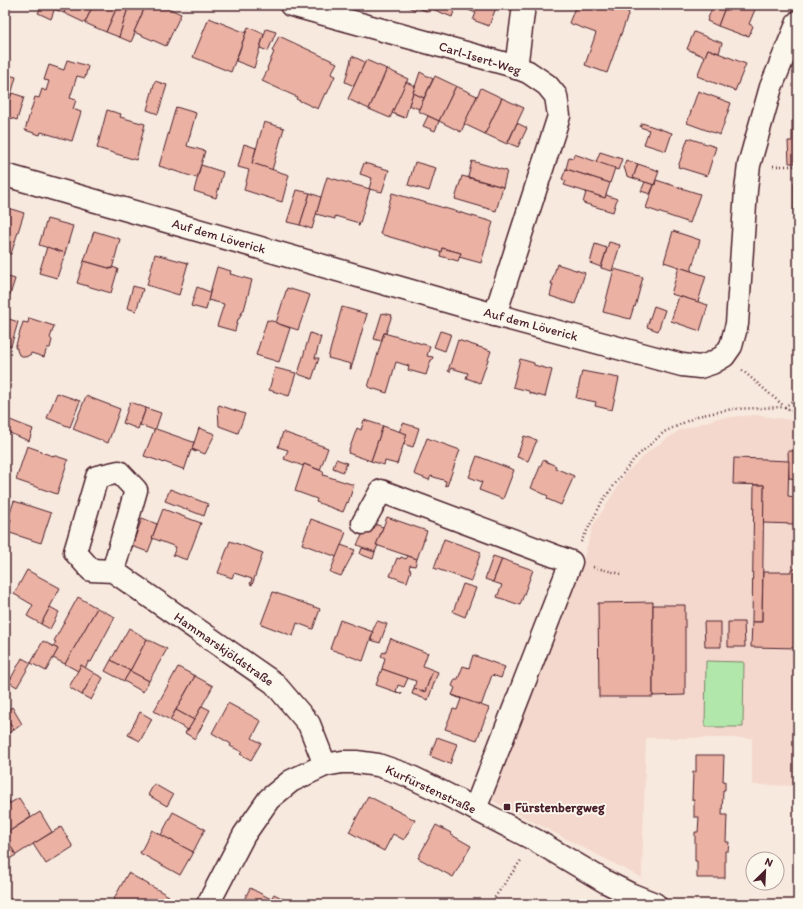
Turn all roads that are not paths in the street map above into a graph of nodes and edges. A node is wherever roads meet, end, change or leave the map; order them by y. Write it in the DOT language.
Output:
graph roads {
  1 [pos="291,5"];
  2 [pos="524,5"];
  3 [pos="336,11"];
  4 [pos="798,22"];
  5 [pos="516,68"];
  6 [pos="5,175"];
  7 [pos="495,314"];
  8 [pos="364,523"];
  9 [pos="113,571"];
  10 [pos="325,765"];
  11 [pos="475,809"];
  12 [pos="208,904"];
  13 [pos="655,904"];
  1 -- 3 [label="street, Carl-Isert-Weg"];
  2 -- 5 [label="street"];
  3 -- 5 [label="street, Carl-Isert-Weg"];
  4 -- 7 [label="street, Auf dem Löverick"];
  5 -- 7 [label="street, Carl-Isert-Weg"];
  6 -- 7 [label="street, Auf dem Löverick"];
  8 -- 11 [label="street"];
  9 -- 10 [label="street, Hammarskjöldstraße"];
  10 -- 11 [label="street, Kurfürstenstraße"];
  10 -- 12 [label="street, Kurfürstenstraße"];
  11 -- 13 [label="street, Kurfürstenstraße"];
}
